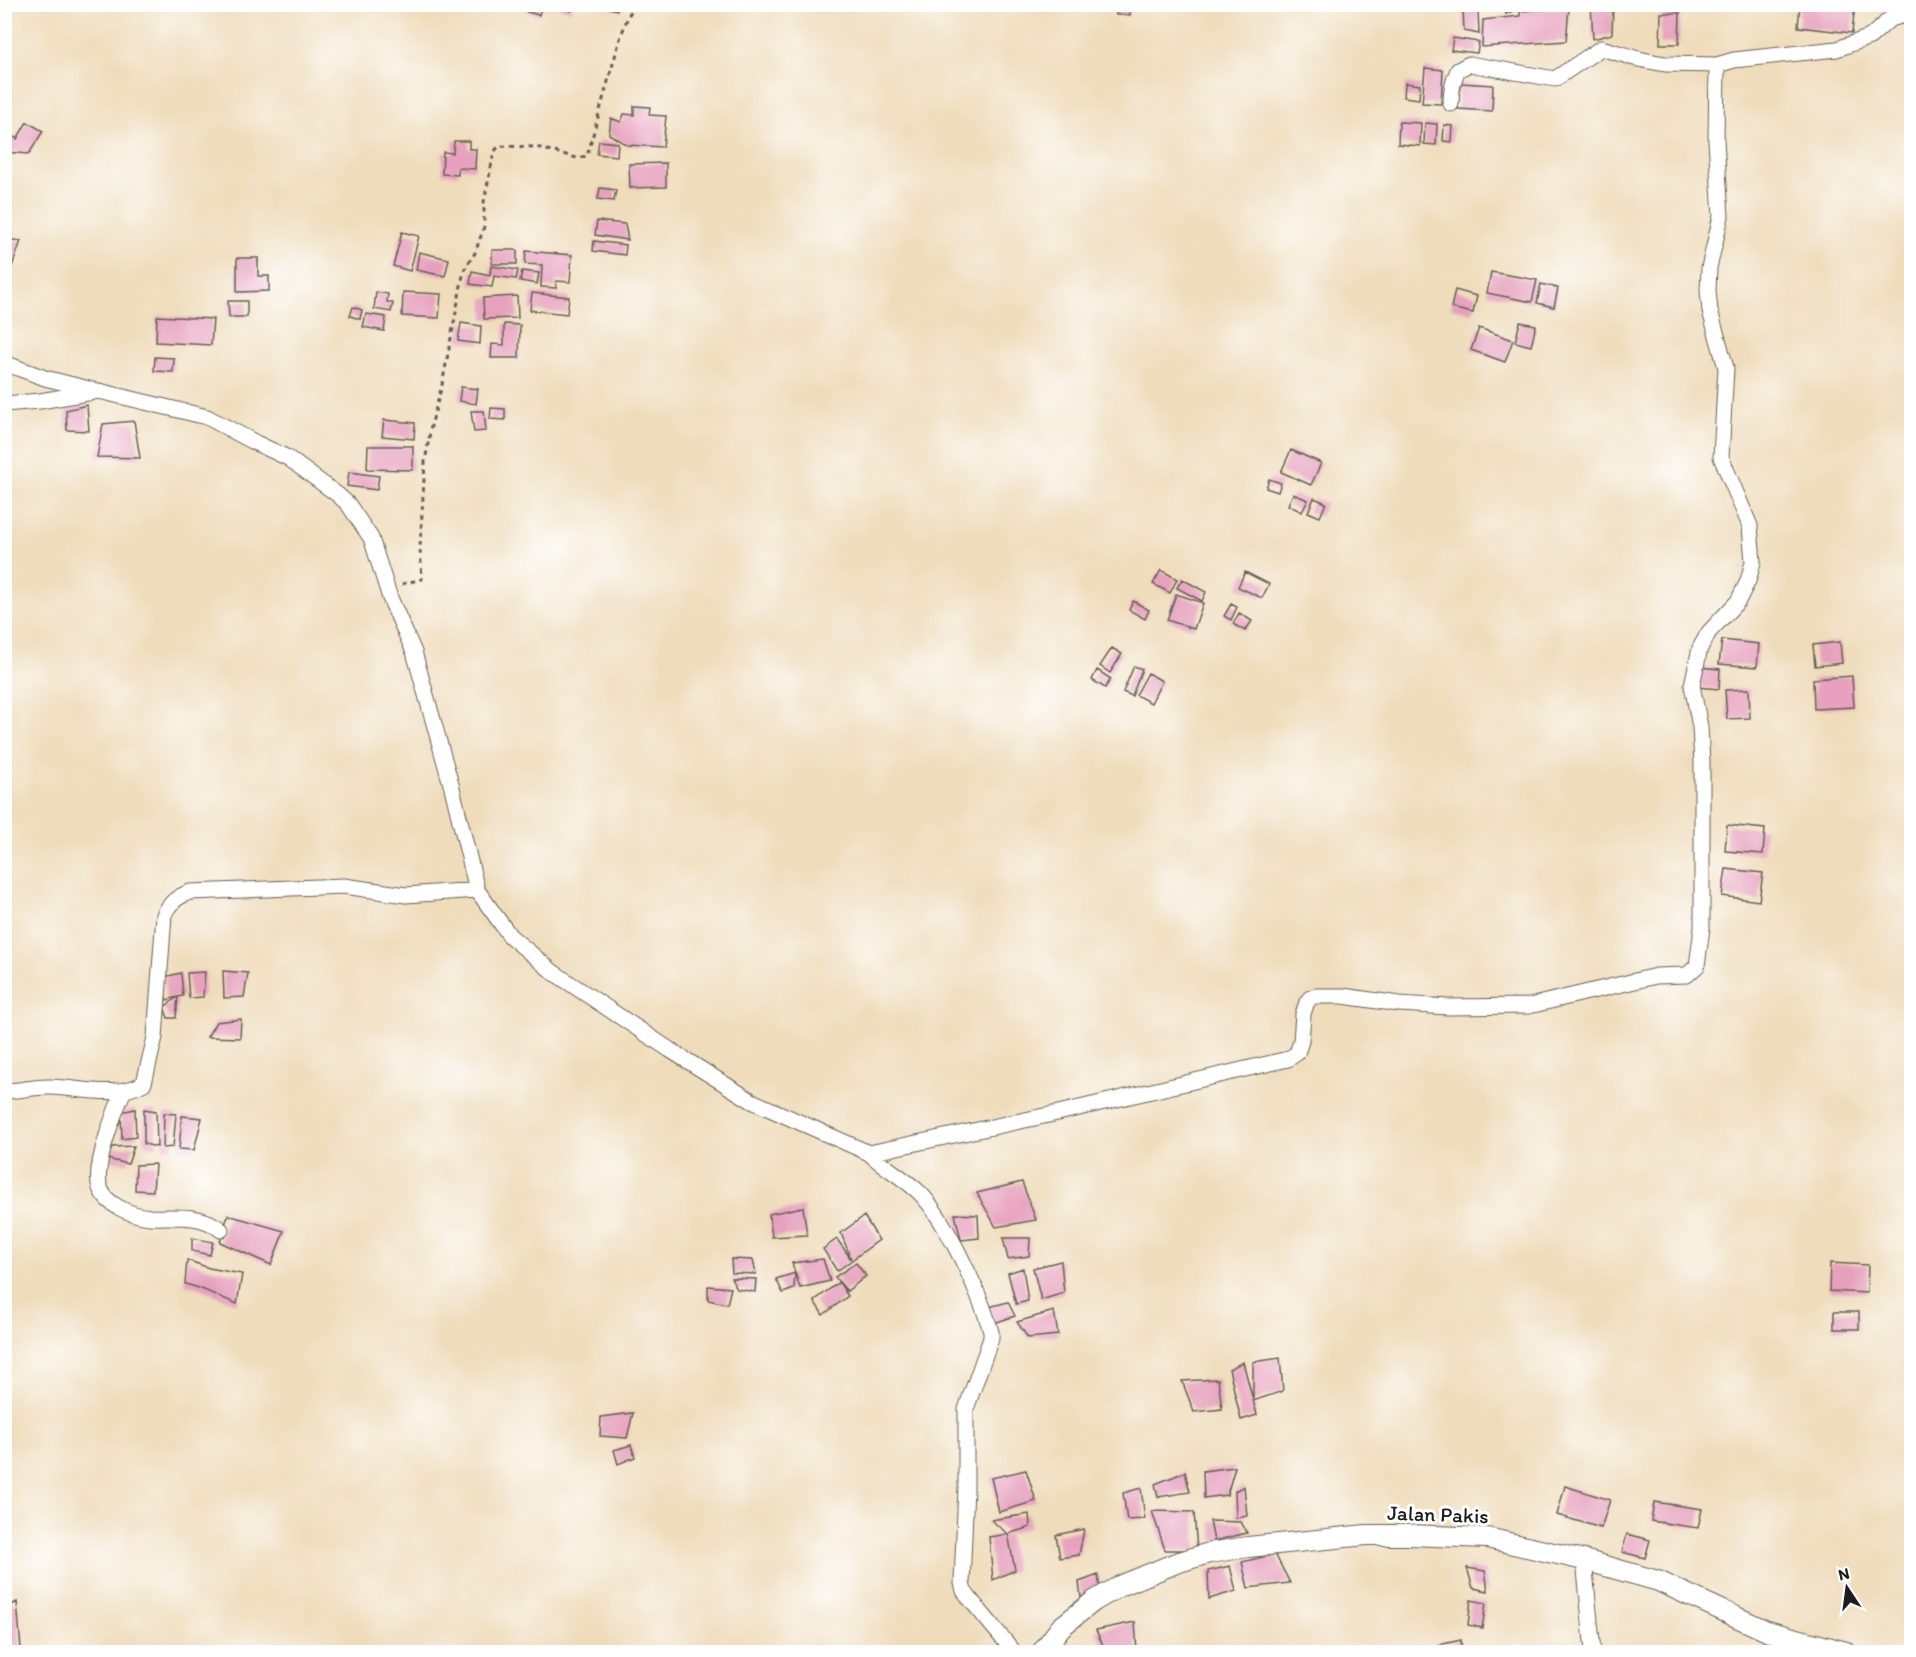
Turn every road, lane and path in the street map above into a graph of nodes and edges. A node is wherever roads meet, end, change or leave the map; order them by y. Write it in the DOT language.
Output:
graph roads {
  1 [pos="640,4"];
  2 [pos="651,4"];
  3 [pos="689,4"];
  4 [pos="1911,13"];
  5 [pos="1717,65"];
  6 [pos="1451,104"];
  7 [pos="4,363"];
  8 [pos="99,391"];
  9 [pos="4,404"];
  10 [pos="390,598"];
  11 [pos="477,890"];
  12 [pos="124,1090"];
  13 [pos="4,1091"];
  14 [pos="869,1153"];
  15 [pos="221,1230"];
  16 [pos="1584,1560"];
  17 [pos="1014,1653"];
  18 [pos="1042,1653"];
  19 [pos="1593,1653"];
  20 [pos="1846,1653"];
  1 -- 10 [label="path"];
  2 -- 3 [label="path"];
  4 -- 5 [label="street"];
  5 -- 6 [label="street"];
  5 -- 14 [label="street"];
  7 -- 8 [label="street"];
  8 -- 9 [label="street"];
  8 -- 10 [label="street"];
  10 -- 11 [label="street"];
  11 -- 12 [label="street"];
  11 -- 14 [label="street"];
  12 -- 13 [label="street"];
  12 -- 15 [label="street"];
  14 -- 17 [label="street"];
  16 -- 18 [label="street, Jalan Pakis"];
  16 -- 19 [label="street"];
  16 -- 20 [label="street, Jalan Pakis"];
}
